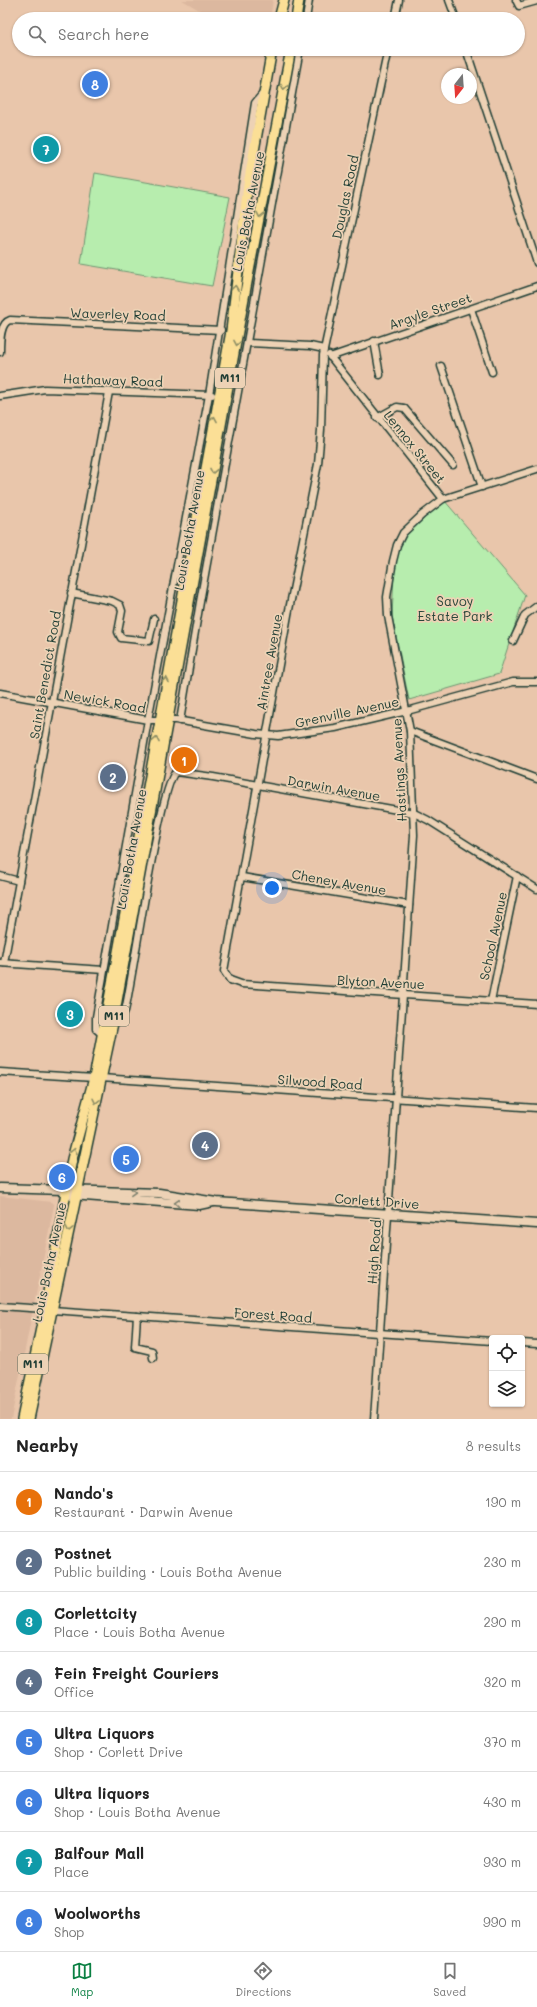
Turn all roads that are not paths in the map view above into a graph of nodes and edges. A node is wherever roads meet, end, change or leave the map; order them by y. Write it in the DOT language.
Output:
graph roads {
  1 [pos="284,0"];
  2 [pos="299,0"];
  3 [pos="309,0"];
  4 [pos="398,0"];
  5 [pos="449,0"];
  6 [pos="516,0"];
  7 [pos="533,1"];
  8 [pos="281,12"];
  9 [pos="297,12"];
  10 [pos="307,12"];
  11 [pos="396,12"];
  12 [pos="453,12"];
  13 [pos="271,56"];
  14 [pos="290,56"];
  15 [pos="299,56"];
  16 [pos="387,56"];
  17 [pos="468,56"];
  18 [pos="264,92"];
  19 [pos="537,263"];
  20 [pos="537,286"];
  21 [pos="471,308"];
  22 [pos="220,330"];
  23 [pos="374,341"];
  24 [pos="248,343"];
  25 [pos="324,349"];
  26 [pos="0,352"];
  27 [pos="330,357"];
  28 [pos="441,366"];
  29 [pos="492,372"];
  30 [pos="380,375"];
  31 [pos="109,392"];
  32 [pos="0,396"];
  33 [pos="218,396"];
  34 [pos="377,418"];
  35 [pos="453,465"];
  36 [pos="537,469"];
  37 [pos="482,487"];
  38 [pos="443,499"];
  39 [pos="71,593"];
  40 [pos="536,606"];
  41 [pos="154,619"];
  42 [pos="513,641"];
  43 [pos="537,682"];
  44 [pos="0,694"];
  45 [pos="52,703"];
  46 [pos="407,711"];
  47 [pos="164,719"];
  48 [pos="148,720"];
  49 [pos="180,721"];
  50 [pos="410,731"];
  51 [pos="267,736"];
  52 [pos="178,772"];
  53 [pos="537,779"];
  54 [pos="155,786"];
  55 [pos="258,786"];
  56 [pos="167,789"];
  57 [pos="414,813"];
  58 [pos="129,831"];
  59 [pos="140,833"];
  60 [pos="145,842"];
  61 [pos="155,844"];
  62 [pos="0,876"];
  63 [pos="517,876"];
  64 [pos="242,877"];
  65 [pos="19,881"];
  66 [pos="537,889"];
  67 [pos="409,906"];
  68 [pos="2,963"];
  69 [pos="104,970"];
  70 [pos="227,976"];
  71 [pos="402,994"];
  72 [pos="491,1001"];
  73 [pos="537,1004"];
  74 [pos="114,1016"];
  75 [pos="103,1035"];
  76 [pos="400,1039"];
  77 [pos="0,1072"];
  78 [pos="98,1078"];
  79 [pos="396,1098"];
  80 [pos="537,1108"];
  81 [pos="0,1188"];
  82 [pos="63,1192"];
  83 [pos="76,1193"];
  84 [pos="388,1213"];
  85 [pos="537,1224"];
  86 [pos="0,1306"];
  87 [pos="48,1310"];
  88 [pos="137,1316"];
  89 [pos="379,1333"];
  90 [pos="489,1340"];
  91 [pos="525,1343"];
  92 [pos="537,1344"];
  93 [pos="153,1358"];
  94 [pos="22,1419"];
  95 [pos="29,1419"];
  96 [pos="374,1419"];
  1 -- 8 [label="main road"];
  2 -- 9 [label="main road"];
  3 -- 10 [label="street"];
  4 -- 11 [label="street"];
  5 -- 12 [label="street"];
  6 -- 7 [label="street"];
  13 -- 18 [label="main road, Louis Botha Avenue / M11"];
  14 -- 33 [label="main road, Louis Botha Avenue / M11, one-way"];
  15 -- 24 [label="street, Louis Botha Avenue"];
  16 -- 25 [label="street, Douglas Road"];
  17 -- 19 [label="street"];
  18 -- 22 [label="street, Louis Botha Avenue"];
  33 -- 18 [label="main road, Louis Botha Avenue / M11, one-way"];
  20 -- 21 [label="street, Argyle Street"];
  21 -- 23 [label="street, Argyle Street"];
  21 -- 29 [label="street"];
  22 -- 26 [label="street, Waverley Road"];
  22 -- 33 [label="street, Louis Botha Avenue"];
  23 -- 27 [label="street, Argyle Street"];
  23 -- 30 [label="street"];
  24 -- 25 [label="street"];
  24 -- 49 [label="street, Louis Botha Avenue"];
  25 -- 27 [label="street, Lennox Street"];
  25 -- 51 [label="street, Aintree Avenue"];
  27 -- 34 [label="street, Lennox Street"];
  28 -- 37 [label="street"];
  31 -- 32 [label="street, Hathaway Road"];
  31 -- 33 [label="street, Hathaway Road"];
  31 -- 39 [label="street, Saint Benedict Road"];
  33 -- 47 [label="main road, Louis Botha Avenue / M11"];
  33 -- 48 [label="street, Louis Botha Avenue"];
  34 -- 35 [label="street"];
  34 -- 38 [label="street, Lennox Street"];
  36 -- 37 [label="street, Lennox Street"];
  37 -- 38 [label="street, Lennox Street"];
  38 -- 46 [label="street, Hastings Avenue"];
  39 -- 41 [label="street"];
  39 -- 45 [label="street, Saint Benedict Road"];
  40 -- 42 [label="street"];
  43 -- 46 [label="street, Grenville Avenue"];
  44 -- 45 [label="street, Newick Road"];
  45 -- 48 [label="street, Newick Road"];
  45 -- 65 [label="street, Saint Benedict Road"];
  46 -- 50 [label="street, Hastings Avenue"];
  46 -- 51 [label="street, Grenville Avenue"];
  47 -- 48 [label="street, Newick Road"];
  47 -- 49 [label="street, Grenville Avenue"];
  47 -- 54 [label="main road, Louis Botha Avenue / M11"];
  59 -- 47 [label="main road, Louis Botha Avenue / M11, one-way"];
  48 -- 58 [label="street, Louis Botha Avenue"];
  49 -- 51 [label="street, Grenville Avenue"];
  50 -- 53 [label="street"];
  50 -- 57 [label="street, Hastings Avenue"];
  51 -- 55 [label="street, Aintree Avenue"];
  52 -- 55 [label="street, Darwin Avenue"];
  52 -- 56 [label="street, Louis Botha Avenue"];
  54 -- 56 [label="street"];
  54 -- 60 [label="main road, Louis Botha Avenue / M11"];
  55 -- 57 [label="street, Darwin Avenue"];
  55 -- 64 [label="street, Aintree Avenue"];
  56 -- 61 [label="street, Louis Botha Avenue"];
  57 -- 63 [label="street, Darwin Avenue"];
  57 -- 67 [label="street, Hastings Avenue"];
  58 -- 59 [label="street"];
  58 -- 69 [label="street, Louis Botha Avenue"];
  59 -- 75 [label="main road, Louis Botha Avenue / M11"];
  60 -- 61 [label="street"];
  60 -- 74 [label="main road, Louis Botha Avenue / M11"];
  61 -- 74 [label="street, Louis Botha Avenue"];
  62 -- 65 [label="street"];
  63 -- 66 [label="street, Darwin Avenue"];
  63 -- 72 [label="street, School Avenue"];
  64 -- 67 [label="street, Cheney Avenue"];
  64 -- 70 [label="street, Aintree Avenue"];
  65 -- 68 [label="street, Saint Benedict Road"];
  67 -- 71 [label="street, Hastings Avenue"];
  68 -- 69 [label="street"];
  69 -- 75 [label="street, Louis Botha Avenue"];
  70 -- 71 [label="street, Blyton Avenue"];
  71 -- 72 [label="street, Blyton Avenue"];
  71 -- 76 [label="street, Hastings Avenue"];
  72 -- 73 [label="street, Blyton Avenue"];
  74 -- 78 [label="main road, Louis Botha Avenue / M11"];
  75 -- 78 [label="main road, Louis Botha Avenue / M11"];
  76 -- 79 [label="street, High Road"];
  77 -- 78 [label="street, Silwood Road"];
  78 -- 79 [label="street, Silwood Road"];
  82 -- 78 [label="main road, Louis Botha Avenue / M11, one-way"];
  78 -- 83 [label="main road, Louis Botha Avenue / M11, one-way"];
  79 -- 80 [label="street, Silwood Road"];
  79 -- 84 [label="street, High Road"];
  81 -- 82 [label="main road, Corlett Drive"];
  82 -- 83 [label="main road, Corlett Drive"];
  82 -- 87 [label="main road, Louis Botha Avenue / M11"];
  83 -- 84 [label="main road, Corlett Drive"];
  83 -- 87 [label="main road, Louis Botha Avenue / M11, one-way"];
  84 -- 85 [label="main road, Corlett Drive"];
  84 -- 89 [label="street, High Road"];
  86 -- 87 [label="street, Forest Road"];
  87 -- 88 [label="street, Forest Road"];
  87 -- 94 [label="main road, Louis Botha Avenue / M11"];
  87 -- 95 [label="main road, Louis Botha Avenue / M11"];
  88 -- 89 [label="street, Forest Road"];
  88 -- 93 [label="street"];
  89 -- 90 [label="street, Forest Road"];
  89 -- 96 [label="street, High Road"];
  91 -- 92 [label="street"];
}
